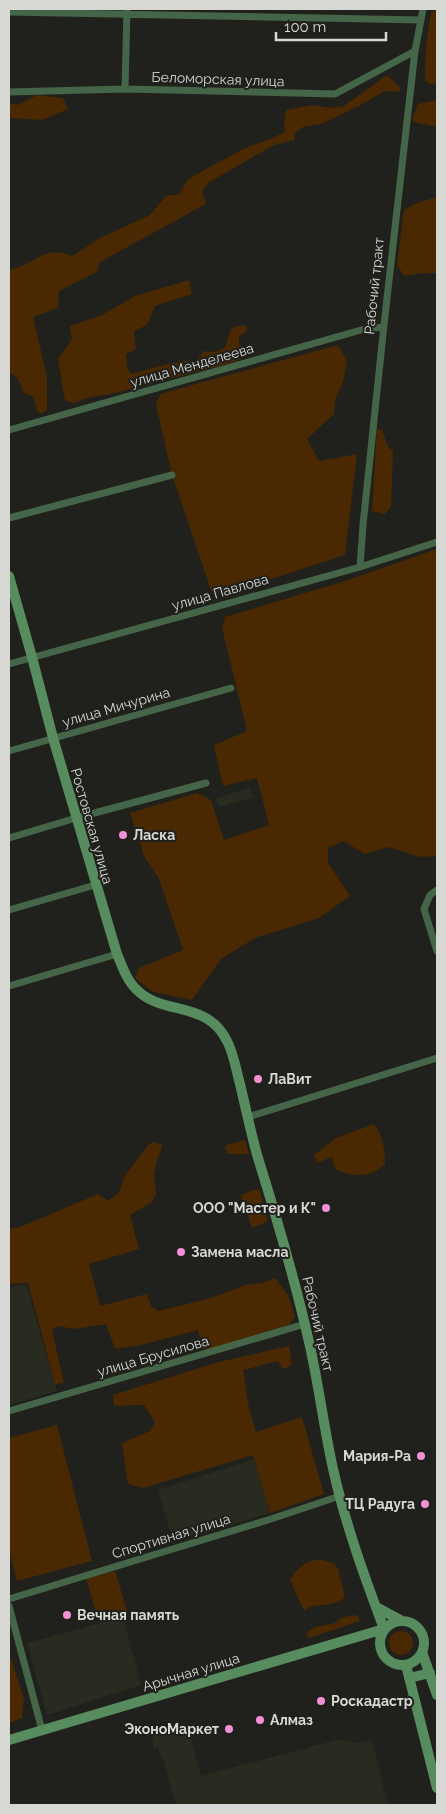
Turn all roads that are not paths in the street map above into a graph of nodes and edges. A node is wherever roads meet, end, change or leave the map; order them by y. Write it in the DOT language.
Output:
graph roads {
  1 [pos="422,9"];
  2 [pos="127,11"];
  3 [pos="9,12"];
  4 [pos="421,20"];
  5 [pos="415,51"];
  6 [pos="125,89"];
  7 [pos="9,92"];
  8 [pos="383,327"];
  9 [pos="9,430"];
  10 [pos="172,475"];
  11 [pos="9,518"];
  12 [pos="437,542"];
  13 [pos="360,567"];
  14 [pos="9,576"];
  15 [pos="32,657"];
  16 [pos="9,664"];
  17 [pos="231,688"];
  18 [pos="52,738"];
  19 [pos="9,751"];
  20 [pos="206,784"];
  21 [pos="76,818"];
  22 [pos="9,838"];
  23 [pos="95,885"];
  24 [pos="437,890"];
  25 [pos="9,910"];
  26 [pos="437,951"];
  27 [pos="116,954"];
  28 [pos="9,986"];
  29 [pos="219,1027"];
  30 [pos="437,1058"];
  31 [pos="248,1117"];
  32 [pos="304,1324"];
  33 [pos="9,1411"];
  34 [pos="340,1496"];
  35 [pos="9,1599"];
  36 [pos="9,1606"];
  37 [pos="376,1607"];
  38 [pos="402,1621"];
  39 [pos="384,1629"];
  40 [pos="365,1636"];
  41 [pos="380,1644"];
  42 [pos="422,1652"];
  43 [pos="408,1664"];
  44 [pos="430,1673"];
  45 [pos="409,1678"];
  46 [pos="437,1695"];
  47 [pos="42,1730"];
  48 [pos="9,1740"];
  49 [pos="437,1788"];
  1 -- 4 [label="street, Рабочий тракт"];
  2 -- 3 [label="street"];
  2 -- 4 [label="street"];
  2 -- 6 [label="street"];
  4 -- 5 [label="street, Рабочий тракт"];
  5 -- 6 [label="street, Беломорская улица"];
  5 -- 8 [label="street, Рабочий тракт"];
  6 -- 7 [label="street, Беломорская улица"];
  8 -- 9 [label="street, улица Менделеева"];
  8 -- 13 [label="street, Рабочий тракт"];
  10 -- 11 [label="street"];
  12 -- 13 [label="street, улица Павлова"];
  13 -- 15 [label="street, улица Павлова"];
  14 -- 15 [label="street, Ростовская улица"];
  15 -- 16 [label="street, улица Павлова"];
  15 -- 18 [label="street, Ростовская улица"];
  17 -- 18 [label="street, улица Мичурина"];
  18 -- 19 [label="street, улица Мичурина"];
  18 -- 21 [label="street, Ростовская улица"];
  20 -- 21 [label="street"];
  21 -- 22 [label="street"];
  21 -- 23 [label="street, Ростовская улица"];
  23 -- 25 [label="street"];
  23 -- 27 [label="street, Ростовская улица"];
  24 -- 26 [label="street"];
  27 -- 28 [label="street"];
  27 -- 29 [label="street, Ростовская улица"];
  29 -- 31 [label="street, Рабочий тракт"];
  30 -- 31 [label="street"];
  31 -- 32 [label="street, Рабочий тракт"];
  32 -- 33 [label="street, улица Брусилова"];
  32 -- 34 [label="street, Рабочий тракт"];
  34 -- 35 [label="street, Спортивная улица"];
  34 -- 37 [label="street, Рабочий тракт"];
  36 -- 47 [label="street"];
  37 -- 38 [label="street"];
  37 -- 39 [label="street, Рабочий тракт"];
  38 -- 39 [label="street"];
  38 -- 42 [label="street"];
  39 -- 40 [label="street, Арычная улица"];
  39 -- 41 [label="street"];
  40 -- 41 [label="street"];
  40 -- 47 [label="street, Арычная улица"];
  41 -- 43 [label="street"];
  42 -- 43 [label="street"];
  42 -- 44 [label="street"];
  43 -- 44 [label="street"];
  43 -- 45 [label="street"];
  44 -- 45 [label="street"];
  44 -- 46 [label="street"];
  45 -- 49 [label="street"];
  47 -- 48 [label="street, Арычная улица"];
}
